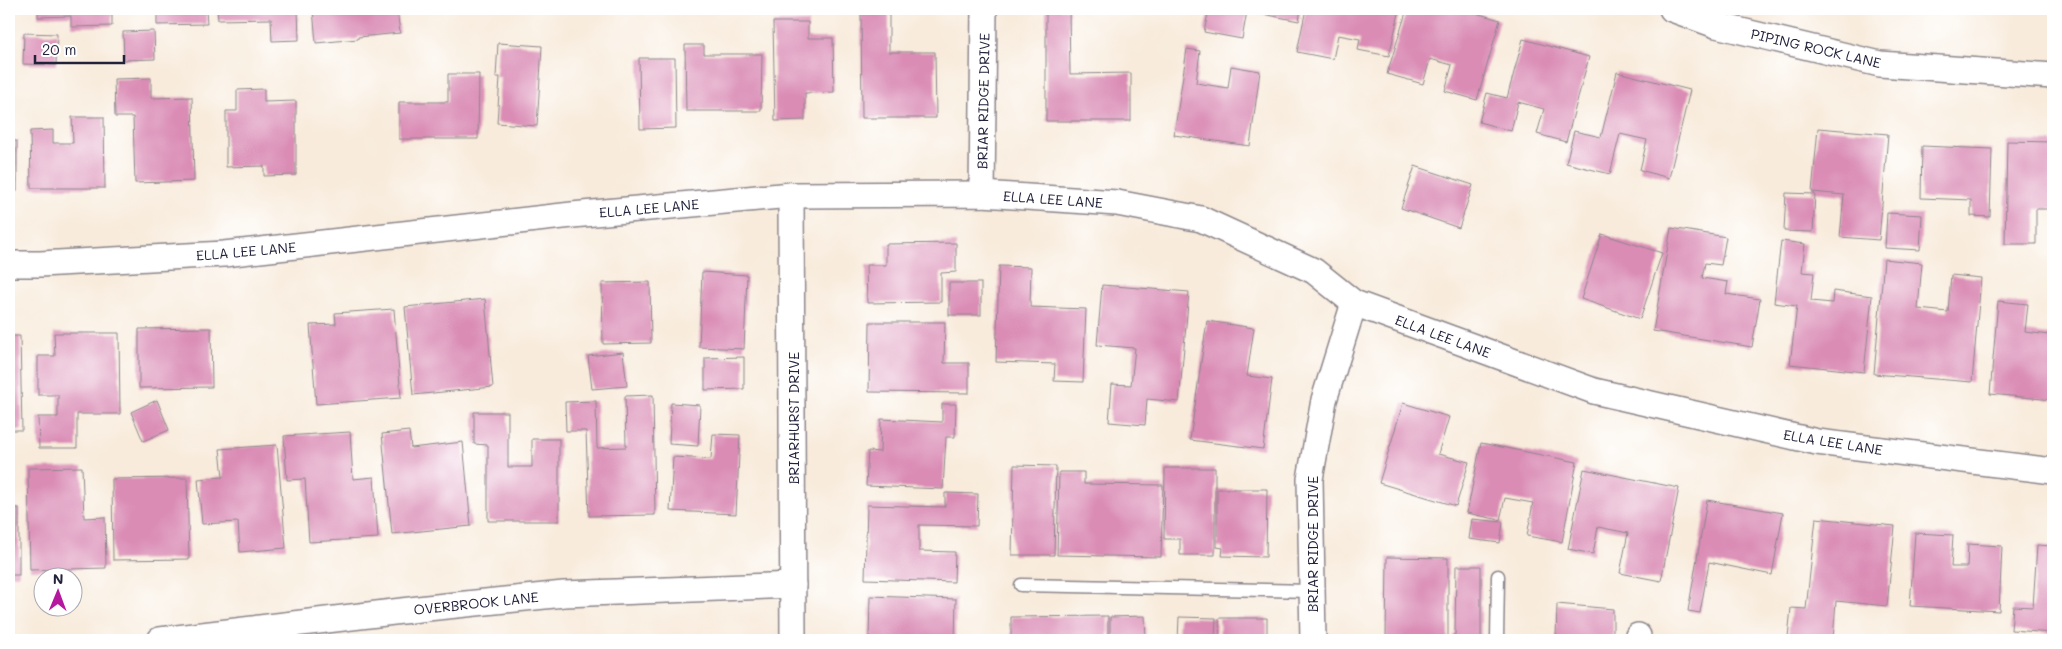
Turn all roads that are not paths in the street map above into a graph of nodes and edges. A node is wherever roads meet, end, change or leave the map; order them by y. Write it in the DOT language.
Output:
graph roads {
  1 [pos="984,9"];
  2 [pos="1672,9"];
  3 [pos="2053,76"];
  4 [pos="982,194"];
  5 [pos="791,195"];
  6 [pos="9,264"];
  7 [pos="1354,303"];
  8 [pos="2053,471"];
  9 [pos="1498,576"];
  10 [pos="793,585"];
  11 [pos="1021,585"];
  12 [pos="1312,591"];
  13 [pos="160,640"];
  14 [pos="793,640"];
  15 [pos="1312,640"];
  16 [pos="1497,640"];
  1 -- 4 [label="street, BRIAR RIDGE DRIVE"];
  2 -- 3 [label="street, PIPING ROCK LANE"];
  4 -- 5 [label="street, ELLA LEE LANE"];
  4 -- 7 [label="street, ELLA LEE LANE"];
  5 -- 6 [label="street, ELLA LEE LANE"];
  5 -- 10 [label="street, BRIARHURST DRIVE"];
  7 -- 8 [label="street, ELLA LEE LANE"];
  7 -- 12 [label="street, BRIAR RIDGE DRIVE"];
  9 -- 16 [label="lane"];
  10 -- 13 [label="street, OVERBROOK LANE"];
  10 -- 14 [label="street, BRIARHURST DRIVE"];
  11 -- 12 [label="lane"];
  12 -- 15 [label="street, BRIAR RIDGE DRIVE"];
}
